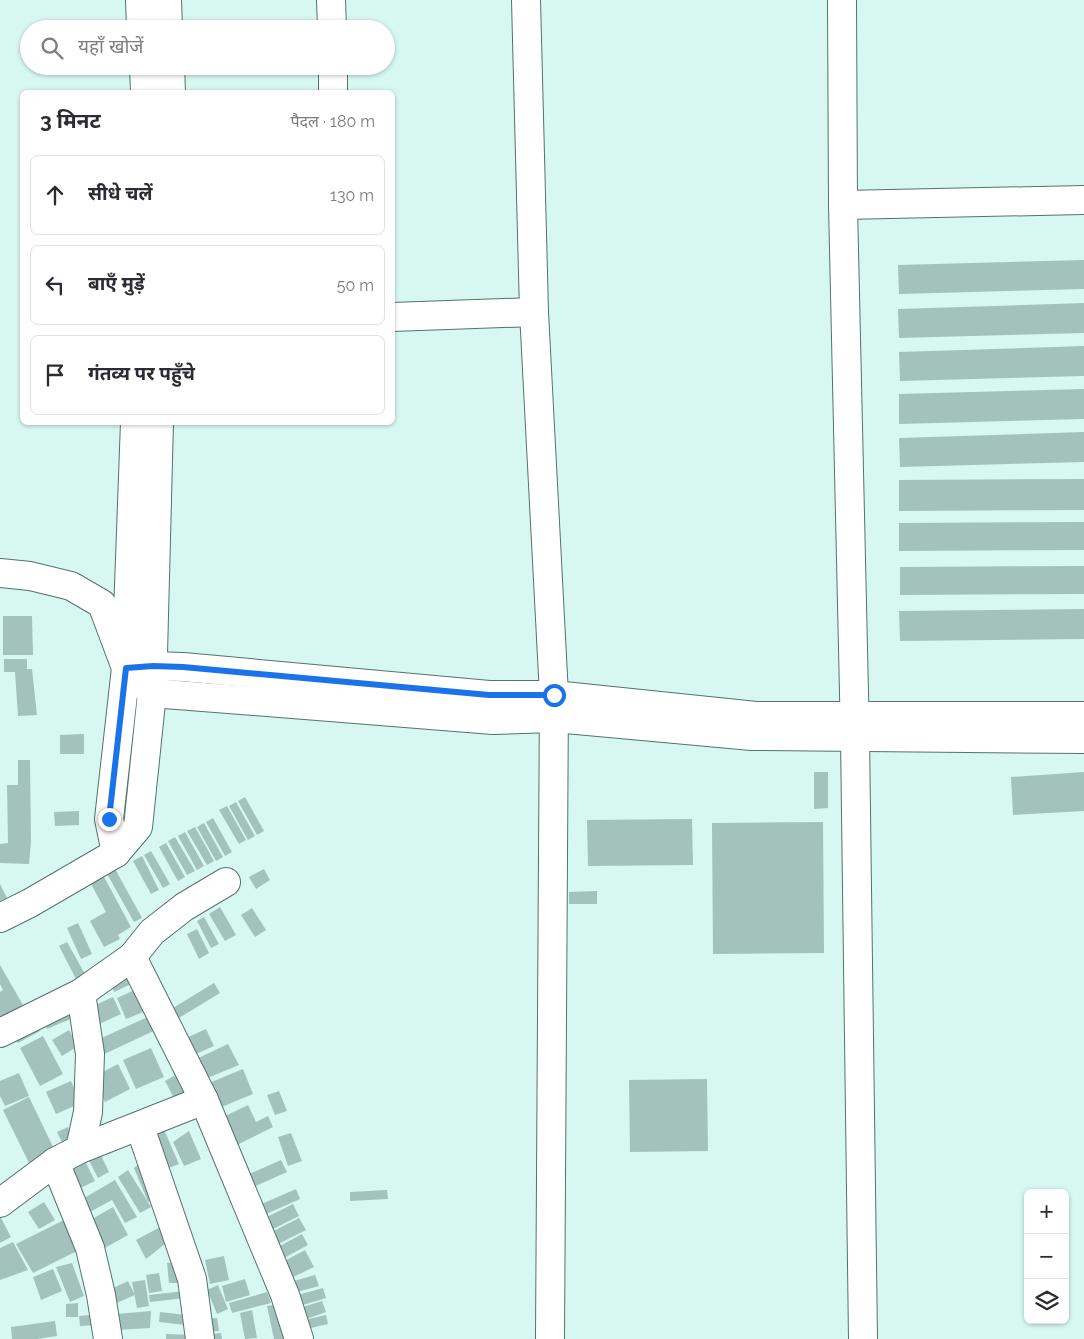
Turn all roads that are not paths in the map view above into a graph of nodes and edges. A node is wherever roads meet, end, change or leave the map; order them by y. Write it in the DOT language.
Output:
graph roads {
  1 [pos="140,0"];
  2 [pos="167,0"];
  3 [pos="331,0"];
  4 [pos="526,0"];
  5 [pos="842,0"];
  6 [pos="141,20"];
  7 [pos="168,20"];
  8 [pos="332,20"];
  9 [pos="144,75"];
  10 [pos="170,75"];
  11 [pos="333,75"];
  12 [pos="145,90"];
  13 [pos="170,90"];
  14 [pos="333,90"];
  15 [pos="1084,200"];
  16 [pos="843,205"];
  17 [pos="534,312"];
  18 [pos="395,317"];
  19 [pos="136,425"];
  20 [pos="159,425"];
  21 [pos="0,573"];
  22 [pos="153,666"];
  23 [pos="126,668"];
  24 [pos="152,693"];
  25 [pos="555,706"];
  26 [pos="1084,716"];
  27 [pos="855,727"];
  28 [pos="1084,739"];
  29 [pos="116,853"];
  30 [pos="226,882"];
  31 [pos="0,918"];
  32 [pos="132,957"];
  33 [pos="81,993"];
  34 [pos="0,1032"];
  35 [pos="204,1100"];
  36 [pos="140,1127"];
  37 [pos="80,1149"];
  38 [pos="55,1162"];
  39 [pos="0,1203"];
  40 [pos="108,1339"];
  41 [pos="200,1339"];
  42 [pos="298,1339"];
  43 [pos="550,1339"];
  44 [pos="863,1339"];
  1 -- 6 [label="street"];
  2 -- 7 [label="street"];
  3 -- 8 [label="street"];
  4 -- 17 [label="street"];
  5 -- 16 [label="street"];
  9 -- 12 [label="street"];
  10 -- 13 [label="street"];
  11 -- 14 [label="street"];
  15 -- 16 [label="street"];
  16 -- 27 [label="street"];
  17 -- 18 [label="street"];
  17 -- 25 [label="street"];
  19 -- 23 [label="street"];
  20 -- 22 [label="street"];
  21 -- 23 [label="street"];
  22 -- 23 [label="street"];
  22 -- 24 [label="street"];
  22 -- 25 [label="street"];
  23 -- 24 [label="street"];
  23 -- 29 [label="street"];
  24 -- 25 [label="street"];
  24 -- 29 [label="street"];
  25 -- 27 [label="street"];
  25 -- 43 [label="street"];
  26 -- 27 [label="street"];
  27 -- 28 [label="street"];
  27 -- 44 [label="street"];
  29 -- 31 [label="street"];
  30 -- 32 [label="street"];
  32 -- 33 [label="street"];
  32 -- 35 [label="street"];
  33 -- 34 [label="street"];
  33 -- 37 [label="street"];
  35 -- 36 [label="street"];
  35 -- 42 [label="street"];
  36 -- 37 [label="street"];
  36 -- 41 [label="street"];
  37 -- 38 [label="street"];
  38 -- 39 [label="street"];
  38 -- 40 [label="street"];
}
